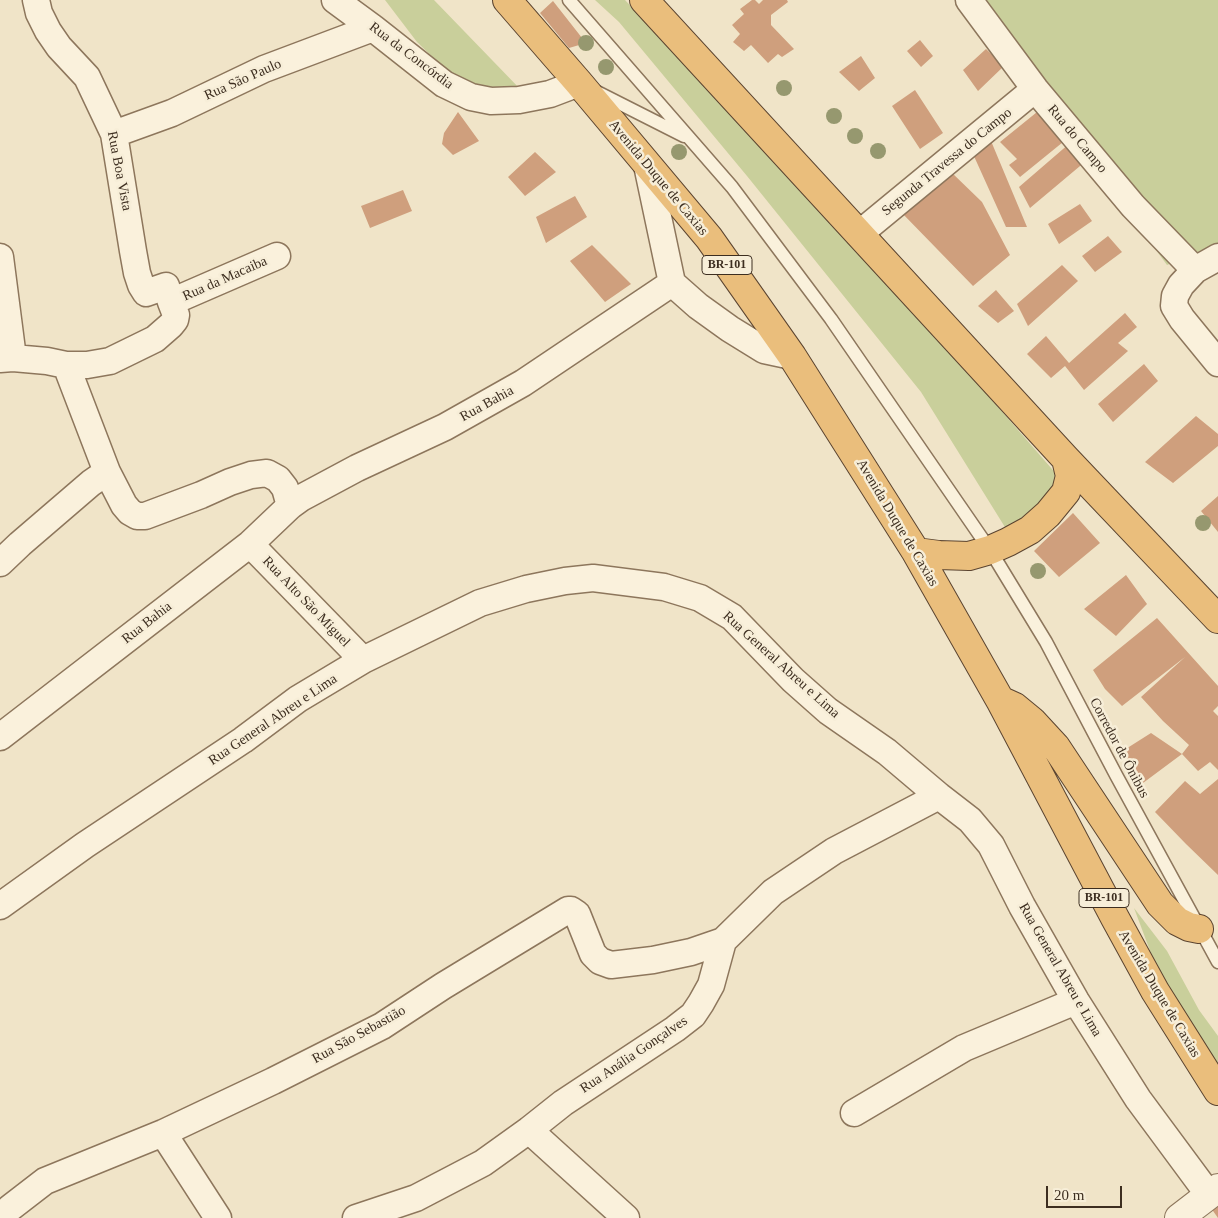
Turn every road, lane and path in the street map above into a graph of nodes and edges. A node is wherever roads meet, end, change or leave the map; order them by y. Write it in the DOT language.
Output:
graph roads {
  1 [pos="36,0"];
  2 [pos="335,0"];
  3 [pos="507,0"];
  4 [pos="569,0"];
  5 [pos="644,0"];
  6 [pos="969,0"];
  7 [pos="373,28"];
  8 [pos="579,83"];
  9 [pos="1035,90"];
  10 [pos="114,134"];
  11 [pos="690,139"];
  12 [pos="646,165"];
  13 [pos="858,234"];
  14 [pos="277,256"];
  15 [pos="0,257"];
  16 [pos="1218,257"];
  17 [pos="1195,270"];
  18 [pos="672,283"];
  19 [pos="171,302"];
  20 [pos="792,356"];
  21 [pos="7,359"];
  22 [pos="1218,363"];
  23 [pos="66,365"];
  24 [pos="1066,458"];
  25 [pos="107,472"];
  26 [pos="290,506"];
  27 [pos="250,544"];
  28 [pos="990,550"];
  29 [pos="916,552"];
  30 [pos="0,563"];
  31 [pos="1218,619"];
  32 [pos="363,660"];
  33 [pos="1000,700"];
  34 [pos="0,737"];
  35 [pos="939,796"];
  36 [pos="0,906"];
  37 [pos="1199,928"];
  38 [pos="723,941"];
  39 [pos="1218,962"];
  40 [pos="1076,1001"];
  41 [pos="1218,1091"];
  42 [pos="854,1113"];
  43 [pos="530,1130"];
  44 [pos="162,1133"];
  45 [pos="1214,1192"];
  46 [pos="1,1218"];
  47 [pos="218,1218"];
  48 [pos="356,1218"];
  49 [pos="626,1218"];
  50 [pos="1179,1218"];
  1 -- 10 [label="street, Rua Boa Vista"];
  2 -- 7 [label="street, Rua da Concórdia"];
  3 -- 8 [label="highway, Avenida Duque de Caxias / BR-101"];
  4 -- 11 [label="lane, Corredor de Ônibus"];
  5 -- 13 [label="highway"];
  6 -- 9 [label="street, Rua do Campo"];
  7 -- 8 [label="street, Rua da Concórdia"];
  7 -- 10 [label="street, Rua São Paulo"];
  8 -- 11 [label="lane"];
  8 -- 12 [label="highway, Avenida Duque de Caxias / BR-101"];
  9 -- 13 [label="street, Segunda Travessa do Campo"];
  9 -- 17 [label="street, Rua do Campo"];
  10 -- 19 [label="street, Rua Boa Vista"];
  11 -- 28 [label="lane, Corredor de Ônibus"];
  12 -- 18 [label="street"];
  12 -- 20 [label="highway, Avenida Duque de Caxias / BR-101"];
  13 -- 24 [label="highway"];
  14 -- 19 [label="street, Rua da Macaiba"];
  15 -- 21 [label="street"];
  16 -- 17 [label="street"];
  17 -- 22 [label="street"];
  18 -- 20 [label="street"];
  18 -- 26 [label="street, Rua Bahia"];
  19 -- 23 [label="street, Rua da Macaiba"];
  20 -- 29 [label="highway, Avenida Duque de Caxias / BR-101"];
  21 -- 23 [label="street, Rua da Macaiba"];
  23 -- 25 [label="street"];
  24 -- 28 [label="highway"];
  24 -- 31 [label="highway"];
  25 -- 26 [label="street"];
  25 -- 30 [label="street"];
  26 -- 27 [label="street, Rua Bahia"];
  27 -- 32 [label="street, Rua Alto São Miguel"];
  27 -- 34 [label="street, Rua Bahia"];
  28 -- 29 [label="highway"];
  28 -- 37 [label="lane, Corredor de Ônibus"];
  29 -- 33 [label="highway, Avenida Duque de Caxias / BR-101"];
  32 -- 35 [label="street, Rua General Abreu e Lima"];
  32 -- 36 [label="street, Rua General Abreu e Lima"];
  33 -- 37 [label="highway"];
  33 -- 41 [label="highway, Avenida Duque de Caxias / BR-101"];
  35 -- 38 [label="street"];
  35 -- 40 [label="street, Rua General Abreu e Lima"];
  37 -- 39 [label="lane, Corredor de Ônibus"];
  38 -- 43 [label="street, Rua Anália Gonçalves"];
  38 -- 44 [label="street, Rua São Sebastião"];
  40 -- 42 [label="street"];
  40 -- 45 [label="street, Rua General Abreu e Lima"];
  43 -- 48 [label="street, Rua Anália Gonçalves"];
  43 -- 49 [label="street"];
  44 -- 46 [label="street, Rua São Sebastião"];
  44 -- 47 [label="street"];
  45 -- 50 [label="street"];
}
